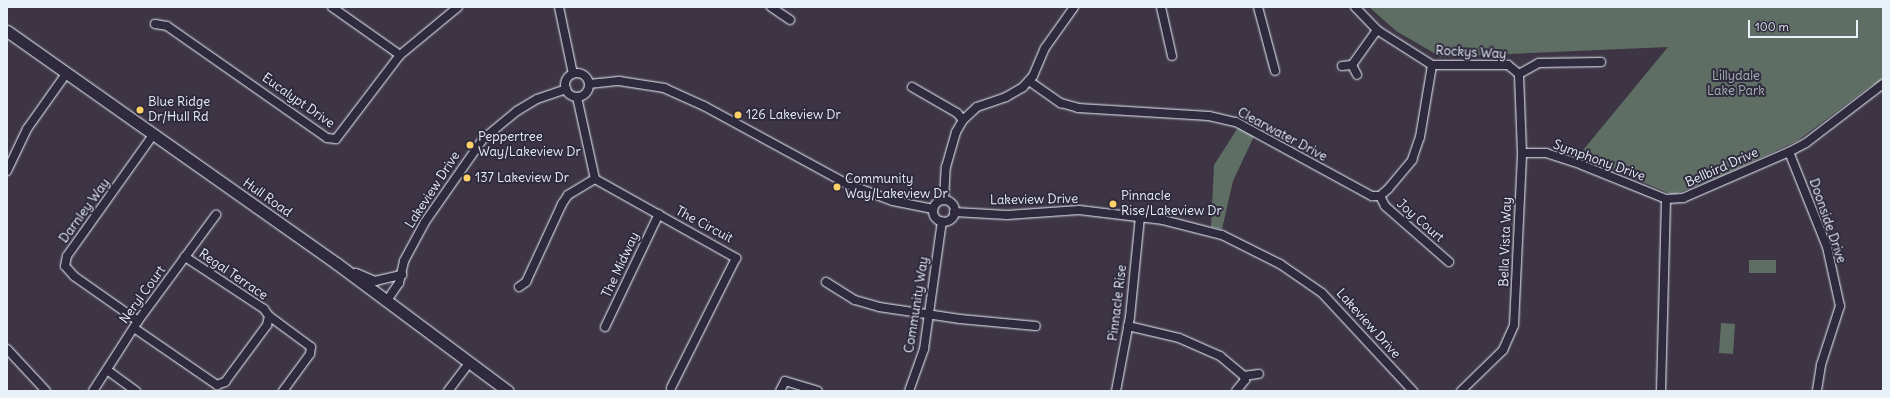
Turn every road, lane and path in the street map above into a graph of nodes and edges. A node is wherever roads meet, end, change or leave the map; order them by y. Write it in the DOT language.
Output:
graph roads {
  1 [pos="332,7"];
  2 [pos="458,7"];
  3 [pos="559,7"];
  4 [pos="771,7"];
  5 [pos="1074,7"];
  6 [pos="1161,7"];
  7 [pos="1258,7"];
  8 [pos="1355,7"];
  9 [pos="790,20"];
  10 [pos="155,24"];
  11 [pos="1377,30"];
  12 [pos="7,32"];
  13 [pos="400,55"];
  14 [pos="1172,56"];
  15 [pos="1601,62"];
  16 [pos="1352,65"];
  17 [pos="1432,65"];
  18 [pos="1342,66"];
  19 [pos="1275,71"];
  20 [pos="66,74"];
  21 [pos="573,74"];
  22 [pos="1520,74"];
  23 [pos="1357,75"];
  24 [pos="1029,81"];
  25 [pos="589,84"];
  26 [pos="1883,84"];
  27 [pos="912,87"];
  28 [pos="566,89"];
  29 [pos="577,97"];
  30 [pos="963,120"];
  31 [pos="153,135"];
  32 [pos="1789,152"];
  33 [pos="1522,153"];
  34 [pos="7,171"];
  35 [pos="595,179"];
  36 [pos="1380,196"];
  37 [pos="1666,199"];
  38 [pos="944,200"];
  39 [pos="933,209"];
  40 [pos="954,212"];
  41 [pos="658,214"];
  42 [pos="216,215"];
  43 [pos="1140,217"];
  44 [pos="942,221"];
  45 [pos="185,257"];
  46 [pos="1448,262"];
  47 [pos="336,263"];
  48 [pos="402,275"];
  49 [pos="826,282"];
  50 [pos="519,287"];
  51 [pos="386,302"];
  52 [pos="929,315"];
  53 [pos="269,316"];
  54 [pos="136,325"];
  55 [pos="1036,326"];
  56 [pos="1128,326"];
  57 [pos="605,327"];
  58 [pos="7,349"];
  59 [pos="469,363"];
  60 [pos="107,370"];
  61 [pos="1259,374"];
  62 [pos="1244,376"];
  63 [pos="219,388"];
  64 [pos="671,388"];
  65 [pos="46,391"];
  66 [pos="92,391"];
  67 [pos="136,391"];
  68 [pos="283,391"];
  69 [pos="448,391"];
  70 [pos="508,391"];
  71 [pos="780,391"];
  72 [pos="818,391"];
  73 [pos="909,391"];
  74 [pos="1116,391"];
  75 [pos="1236,391"];
  76 [pos="1413,391"];
  77 [pos="1461,391"];
  78 [pos="1661,391"];
  79 [pos="1817,391"];
  1 -- 13 [label="street"];
  2 -- 13 [label="street, Eucalypt Drive"];
  3 -- 21 [label="street"];
  4 -- 9 [label="street"];
  5 -- 24 [label="street"];
  6 -- 14 [label="street"];
  7 -- 19 [label="street"];
  8 -- 11 [label="street, Rockys Way"];
  10 -- 13 [label="street, Eucalypt Drive"];
  11 -- 16 [label="street"];
  11 -- 17 [label="street, Rockys Way"];
  12 -- 20 [label="main road, Hull Road"];
  15 -- 22 [label="street, Rockys Way"];
  16 -- 18 [label="street"];
  16 -- 23 [label="street"];
  17 -- 22 [label="street, Rockys Way"];
  17 -- 36 [label="street"];
  20 -- 31 [label="main road, Hull Road"];
  20 -- 34 [label="street"];
  21 -- 25 [label="street"];
  21 -- 28 [label="street"];
  22 -- 33 [label="street, Bella Vista Way"];
  24 -- 30 [label="street"];
  24 -- 36 [label="street, Clearwater Drive"];
  25 -- 29 [label="street"];
  25 -- 39 [label="street"];
  26 -- 32 [label="street, Bellbird Drive"];
  27 -- 30 [label="street"];
  28 -- 29 [label="street"];
  28 -- 48 [label="street, Lakeview Drive"];
  29 -- 35 [label="street"];
  30 -- 38 [label="street"];
  31 -- 47 [label="main road, Hull Road"];
  31 -- 54 [label="street, Darnley Way"];
  32 -- 37 [label="street, Bellbird Drive"];
  32 -- 79 [label="street, Doonside Drive"];
  33 -- 37 [label="street, Symphony Drive"];
  33 -- 77 [label="street, Bella Vista Way"];
  35 -- 41 [label="street, The Circuit"];
  35 -- 50 [label="street"];
  36 -- 46 [label="street, Joy Court"];
  37 -- 78 [label="street"];
  38 -- 39 [label="street"];
  38 -- 40 [label="street"];
  39 -- 44 [label="street"];
  40 -- 43 [label="street, Lakeview Drive"];
  40 -- 44 [label="street"];
  41 -- 57 [label="street, The Midway"];
  41 -- 64 [label="street, The Circuit"];
  42 -- 45 [label="street, Neryl Court"];
  43 -- 56 [label="street, Pinnacle Rise"];
  43 -- 76 [label="street, Lakeview Drive"];
  44 -- 52 [label="street, Community Way"];
  45 -- 53 [label="street, Regal Terrace"];
  45 -- 54 [label="street, Neryl Court"];
  47 -- 48 [label="street"];
  47 -- 51 [label="main road, Hull Road"];
  48 -- 51 [label="street, Lakeview Drive"];
  49 -- 52 [label="street"];
  51 -- 59 [label="main road, Hull Road"];
  52 -- 55 [label="street"];
  52 -- 73 [label="street, Community Way"];
  53 -- 63 [label="street, Regal Terrace"];
  53 -- 68 [label="street"];
  54 -- 60 [label="street, Neryl Court"];
  54 -- 63 [label="street, Regal Terrace"];
  56 -- 62 [label="street"];
  56 -- 74 [label="street, Pinnacle Rise"];
  58 -- 65 [label="street"];
  59 -- 69 [label="street"];
  59 -- 70 [label="main road, Hull Road"];
  60 -- 66 [label="street, Neryl Court"];
  60 -- 67 [label="street"];
  61 -- 62 [label="street"];
  62 -- 75 [label="street"];
  71 -- 72 [label="street"];
}
